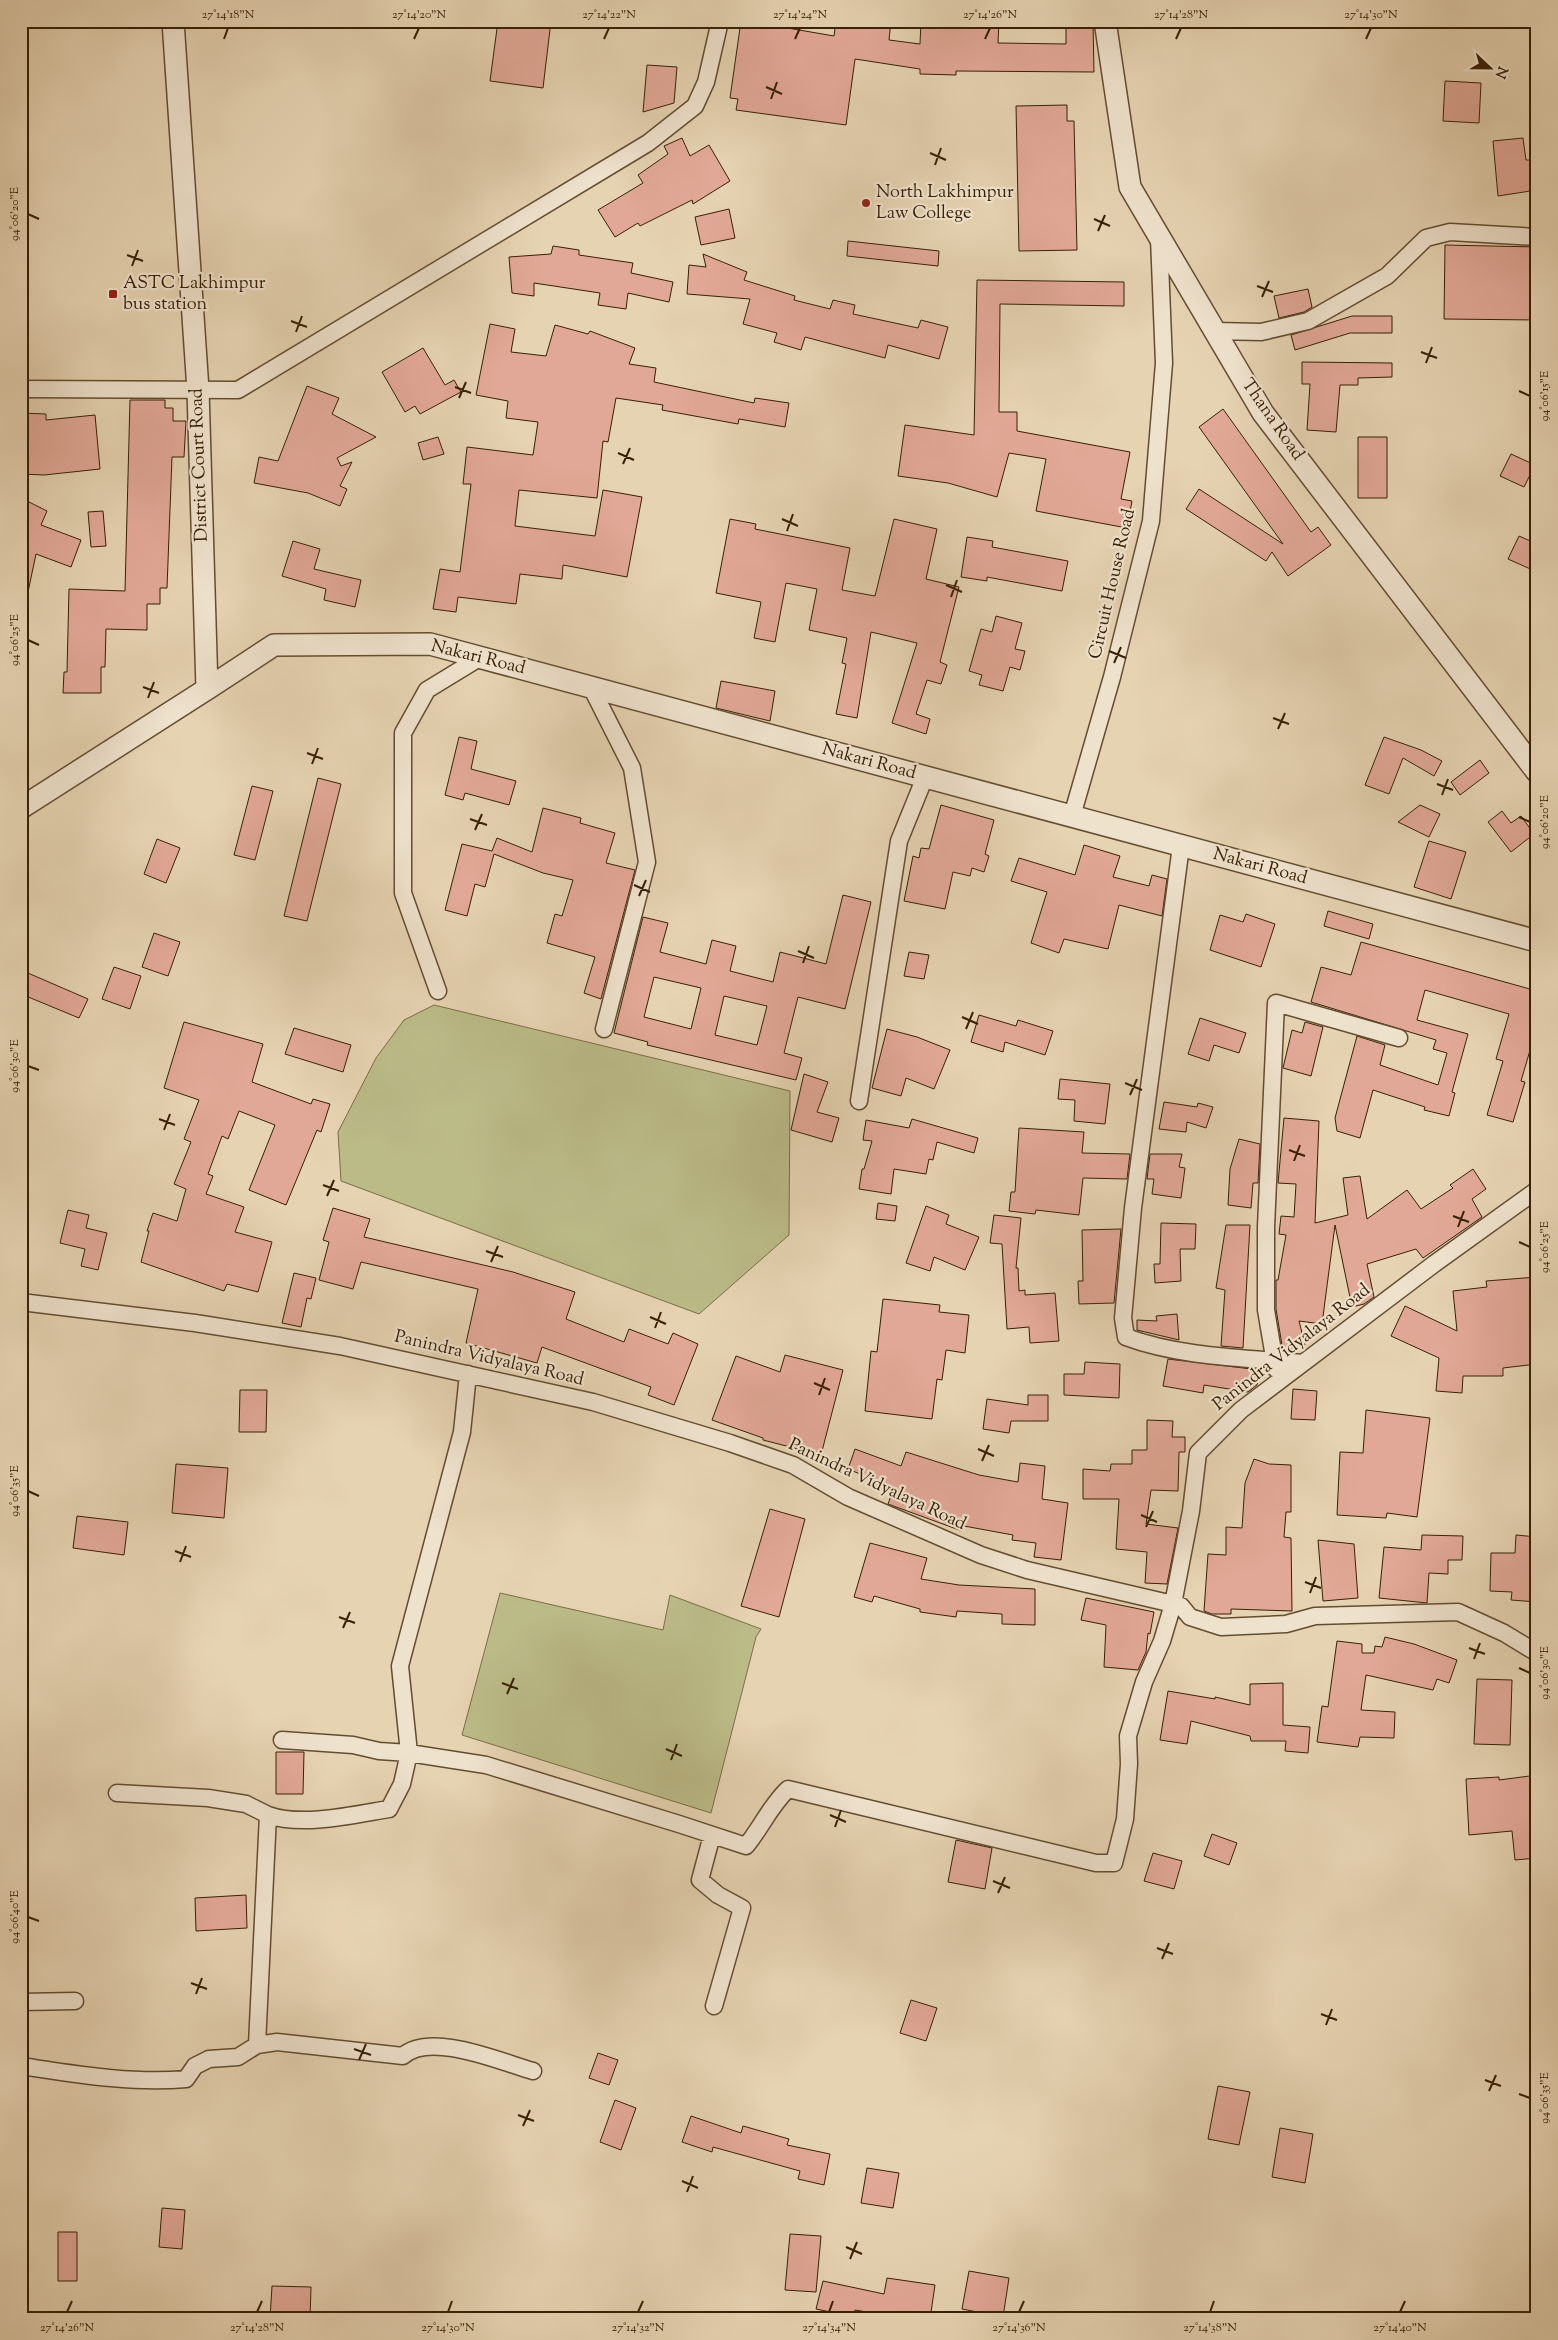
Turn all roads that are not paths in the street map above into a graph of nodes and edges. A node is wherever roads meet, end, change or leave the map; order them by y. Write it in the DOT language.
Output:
graph roads {
  1 [pos="173,21"];
  2 [pos="720,21"];
  3 [pos="1105,21"];
  4 [pos="1159,236"];
  5 [pos="1537,236"];
  6 [pos="1215,331"];
  7 [pos="21,389"];
  8 [pos="198,390"];
  9 [pos="481,657"];
  10 [pos="591,687"];
  11 [pos="207,689"];
  12 [pos="1537,772"];
  13 [pos="925,777"];
  14 [pos="21,808"];
  15 [pos="1072,816"];
  16 [pos="1181,846"];
  17 [pos="1537,942"];
  18 [pos="438,992"];
  19 [pos="604,1029"];
  20 [pos="1399,1038"];
  21 [pos="859,1101"];
  22 [pos="1537,1190"];
  23 [pos="21,1302"];
  24 [pos="1273,1360"];
  25 [pos="1303,1363"];
  26 [pos="468,1374"];
  27 [pos="1280,1381"];
  28 [pos="1173,1604"];
  29 [pos="1535,1654"];
  30 [pos="282,1740"];
  31 [pos="409,1753"];
  32 [pos="117,1793"];
  33 [pos="268,1815"];
  34 [pos="712,1835"];
  35 [pos="75,2001"];
  36 [pos="21,2002"];
  37 [pos="714,2006"];
  38 [pos="258,2045"];
  39 [pos="21,2066"];
  40 [pos="533,2071"];
  1 -- 8 [label="street, District Court Road"];
  2 -- 8 [label="street"];
  3 -- 4 [label="street, Thana Road"];
  4 -- 6 [label="street, Thana Road"];
  4 -- 15 [label="street, Circuit House Road"];
  5 -- 6 [label="street"];
  6 -- 12 [label="street, Thana Road"];
  7 -- 8 [label="street"];
  8 -- 11 [label="street, District Court Road"];
  9 -- 10 [label="street, Nakari Road"];
  9 -- 11 [label="street, Nakari Road"];
  9 -- 18 [label="street"];
  10 -- 13 [label="street, Nakari Road"];
  10 -- 19 [label="street"];
  11 -- 14 [label="street"];
  13 -- 15 [label="street, Nakari Road"];
  13 -- 21 [label="street"];
  15 -- 16 [label="street, Nakari Road"];
  16 -- 17 [label="street, Nakari Road"];
  16 -- 24 [label="street"];
  20 -- 24 [label="street"];
  22 -- 25 [label="street, Panindra Vidyalaya Road"];
  23 -- 26 [label="street, Panindra Vidyalaya Road"];
  24 -- 25 [label="street"];
  24 -- 27 [label="street"];
  25 -- 27 [label="street, Panindra Vidyalaya Road"];
  26 -- 28 [label="street, Panindra Vidyalaya Road"];
  26 -- 31 [label="street"];
  27 -- 28 [label="street, Panindra Vidyalaya Road"];
  28 -- 29 [label="street"];
  28 -- 34 [label="street"];
  30 -- 31 [label="street"];
  31 -- 33 [label="street"];
  31 -- 34 [label="street"];
  32 -- 33 [label="street"];
  33 -- 38 [label="street"];
  34 -- 37 [label="street"];
  35 -- 36 [label="street"];
  38 -- 39 [label="street"];
  38 -- 40 [label="street"];
}
